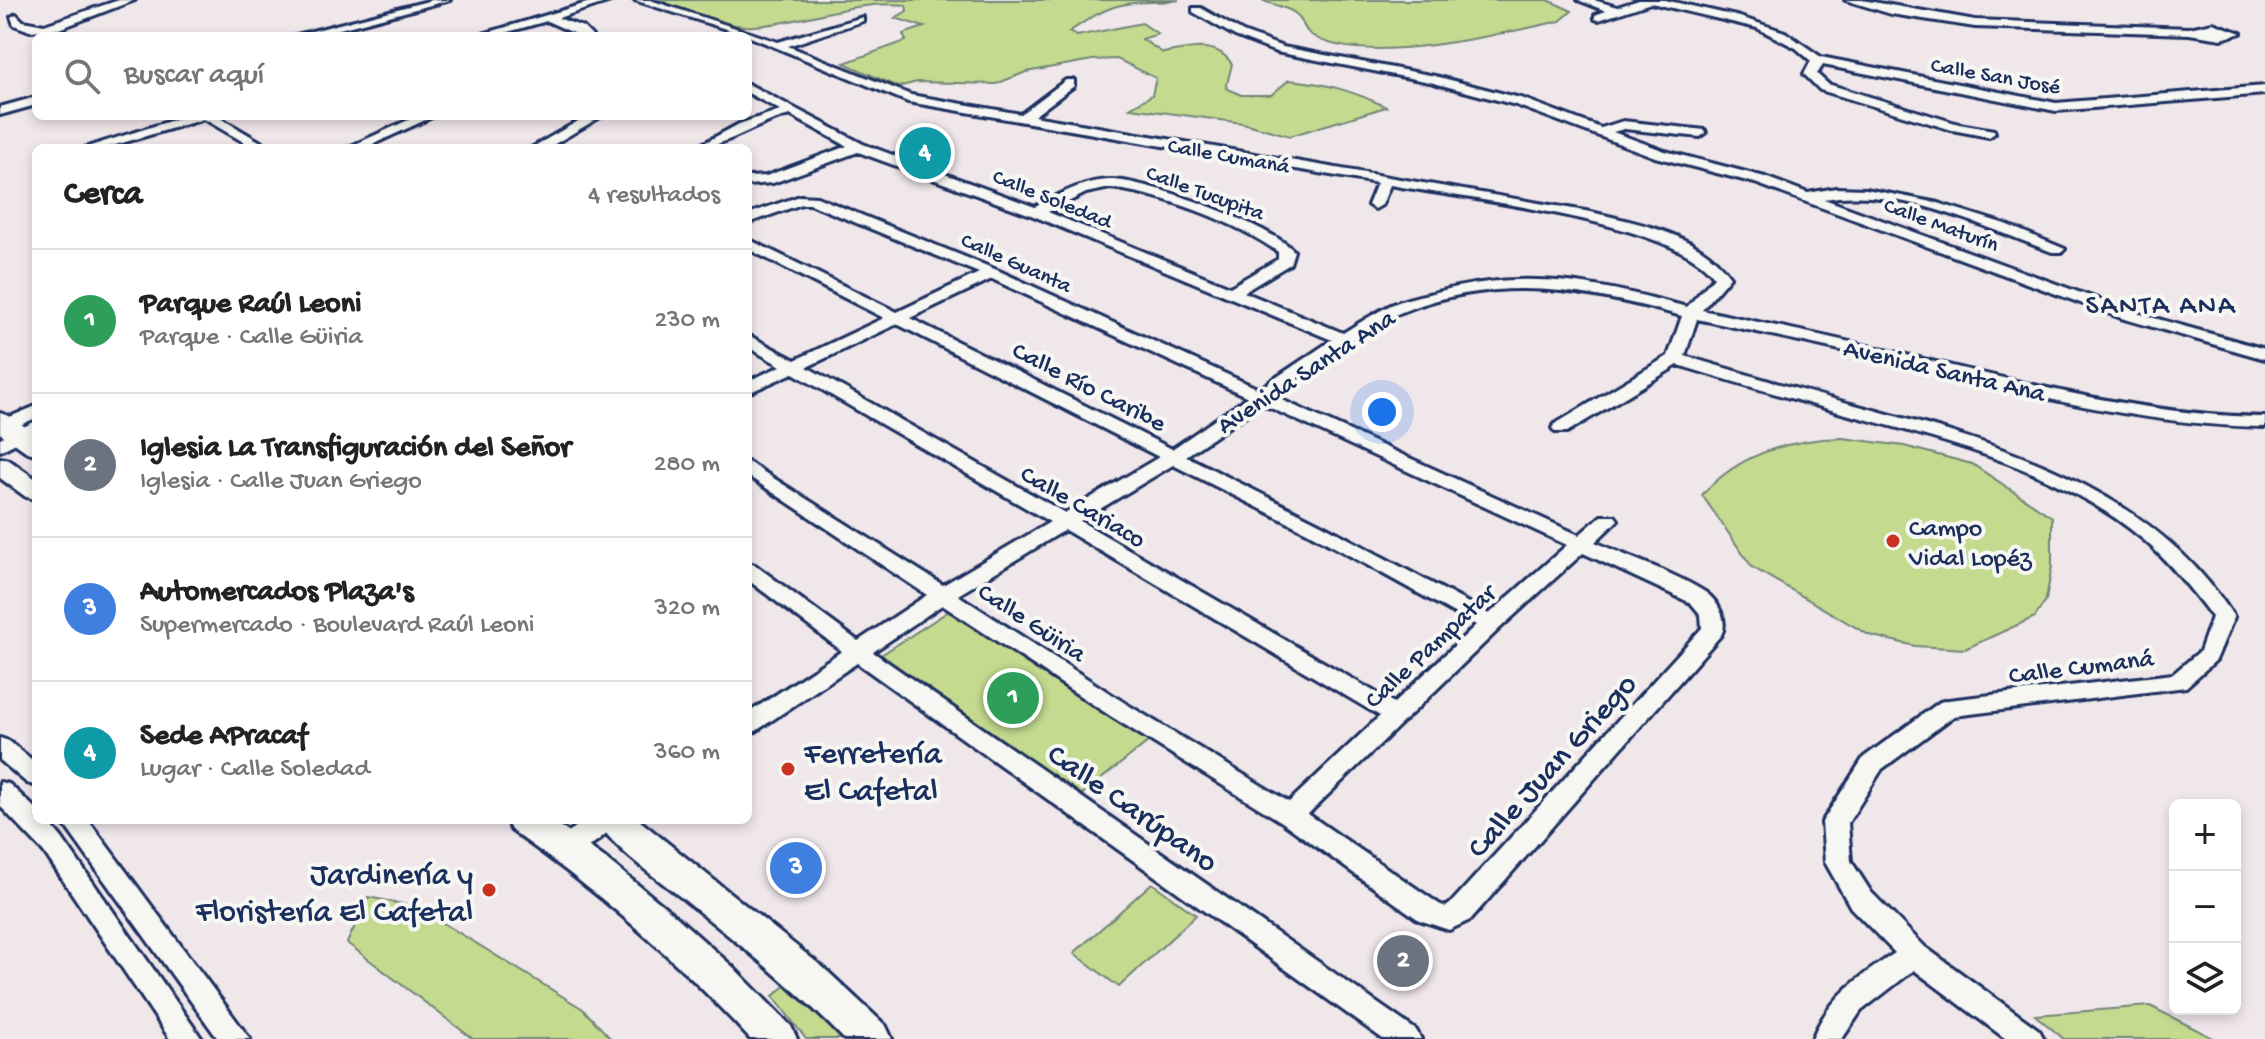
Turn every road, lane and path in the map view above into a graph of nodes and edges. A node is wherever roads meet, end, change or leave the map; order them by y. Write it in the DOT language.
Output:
graph roads {
  1 [pos="130,0"];
  2 [pos="445,0"];
  3 [pos="609,0"];
  4 [pos="639,0"];
  5 [pos="1583,0"];
  6 [pos="1677,0"];
  7 [pos="1850,0"];
  8 [pos="1643,1"];
  9 [pos="1197,10"];
  10 [pos="1617,11"];
  11 [pos="1710,14"];
  12 [pos="16,17"];
  13 [pos="1599,17"];
  14 [pos="549,18"];
  15 [pos="859,19"];
  16 [pos="2189,31"];
  17 [pos="315,32"];
  18 [pos="497,32"];
  19 [pos="582,32"];
  20 [pos="736,32"];
  21 [pos="752,37"];
  22 [pos="777,46"];
  23 [pos="1817,60"];
  24 [pos="1070,83"];
  25 [pos="752,90"];
  26 [pos="2265,90"];
  27 [pos="32,102"];
  28 [pos="0,111"];
  29 [pos="788,112"];
  30 [pos="1023,118"];
  31 [pos="186,120"];
  32 [pos="215,120"];
  33 [pos="419,120"];
  34 [pos="589,120"];
  35 [pos="1604,131"];
  36 [pos="1700,133"];
  37 [pos="1989,133"];
  38 [pos="105,144"];
  39 [pos="257,144"];
  40 [pos="363,144"];
  41 [pos="545,144"];
  42 [pos="709,144"];
  43 [pos="858,147"];
  44 [pos="752,181"];
  45 [pos="1385,181"];
  46 [pos="1808,197"];
  47 [pos="1375,205"];
  48 [pos="1036,212"];
  49 [pos="752,218"];
  50 [pos="752,245"];
  51 [pos="2057,249"];
  52 [pos="992,273"];
  53 [pos="1229,294"];
  54 [pos="1691,313"];
  55 [pos="896,317"];
  56 [pos="1344,339"];
  57 [pos="752,342"];
  58 [pos="2265,354"];
  59 [pos="1676,359"];
  60 [pos="794,365"];
  61 [pos="752,386"];
  62 [pos="1263,396"];
  63 [pos="32,415"];
  64 [pos="2265,422"];
  65 [pos="1561,428"];
  66 [pos="14,432"];
  67 [pos="1174,456"];
  68 [pos="0,466"];
  69 [pos="752,471"];
  70 [pos="32,488"];
  71 [pos="1608,520"];
  72 [pos="1061,522"];
  73 [pos="1582,544"];
  74 [pos="752,573"];
  75 [pos="941,596"];
  76 [pos="1491,624"];
  77 [pos="856,653"];
  78 [pos="1395,714"];
  79 [pos="752,722"];
  80 [pos="0,747"];
  81 [pos="32,774"];
  82 [pos="0,791"];
  83 [pos="1291,815"];
  84 [pos="32,820"];
  85 [pos="35,824"];
  86 [pos="77,824"];
  87 [pos="530,824"];
  88 [pos="599,824"];
  89 [pos="619,824"];
  90 [pos="567,847"];
  91 [pos="1915,955"];
  92 [pos="187,1039"];
  93 [pos="235,1039"];
  94 [pos="776,1039"];
  95 [pos="871,1039"];
  96 [pos="1406,1039"];
  97 [pos="1827,1039"];
  98 [pos="2029,1039"];
  1 -- 12 [label="street"];
  2 -- 17 [label="street"];
  3 -- 14 [label="street"];
  4 -- 20 [label="street, Calle Cumaná"];
  5 -- 10 [label="street"];
  6 -- 11 [label="street"];
  7 -- 16 [label="street"];
  8 -- 10 [label="street"];
  8 -- 11 [label="street"];
  9 -- 35 [label="street, Calle Maturín"];
  10 -- 13 [label="street"];
  11 -- 23 [label="street"];
  14 -- 18 [label="street"];
  14 -- 19 [label="street"];
  15 -- 22 [label="street"];
  21 -- 22 [label="street, Calle Cumaná"];
  22 -- 30 [label="street, Calle Cumaná"];
  23 -- 26 [label="street, Calle San José"];
  23 -- 37 [label="street"];
  24 -- 30 [label="street"];
  25 -- 29 [label="street, Calle Soledad"];
  27 -- 28 [label="street"];
  29 -- 42 [label="street"];
  29 -- 43 [label="street, Calle Soledad"];
  30 -- 45 [label="street, Calle Cumaná"];
  31 -- 38 [label="street"];
  32 -- 39 [label="street"];
  33 -- 40 [label="street"];
  34 -- 41 [label="street"];
  35 -- 36 [label="street, Calle Maturín"];
  35 -- 46 [label="street, Calle Maturín"];
  43 -- 44 [label="street"];
  43 -- 48 [label="street, Calle Soledad"];
  45 -- 47 [label="street"];
  45 -- 54 [label="street, Calle Cumaná"];
  46 -- 51 [label="street"];
  46 -- 58 [label="street, Calle Maturín"];
  48 -- 53 [label="street, Calle Soledad"];
  48 -- 53 [label="street, Calle Tucupita"];
  49 -- 52 [label="street, Calle Guanta"];
  50 -- 55 [label="street, Calle Río Caribe"];
  52 -- 55 [label="street"];
  52 -- 62 [label="street, Calle Guanta"];
  53 -- 56 [label="street, Calle Soledad"];
  54 -- 56 [label="street, Avenida Santa Ana"];
  54 -- 59 [label="street, Calle Cumaná"];
  54 -- 64 [label="street, Avenida Santa Ana"];
  55 -- 60 [label="street"];
  55 -- 67 [label="street, Calle Río Caribe"];
  56 -- 62 [label="street, Avenida Santa Ana"];
  57 -- 60 [label="street, Calle Cariaco"];
  59 -- 65 [label="street"];
  59 -- 91 [label="street, Calle Cumaná"];
  60 -- 61 [label="street"];
  60 -- 72 [label="street, Calle Cariaco"];
  62 -- 67 [label="street, Avenida Santa Ana"];
  62 -- 73 [label="street, Calle Guanta"];
  63 -- 66 [label="street"];
  67 -- 72 [label="street, Avenida Santa Ana"];
  67 -- 76 [label="street, Calle Río Caribe"];
  68 -- 70 [label="main road"];
  69 -- 75 [label="street, Calle Güiria"];
  71 -- 73 [label="street, Calle Pampatar"];
  72 -- 75 [label="street, Avenida Santa Ana"];
  72 -- 78 [label="street, Calle Cariaco"];
  73 -- 76 [label="street, Calle Pampatar"];
  73 -- 83 [label="street, Calle Juan Griego"];
  74 -- 77 [label="street, Calle Carúpano"];
  75 -- 77 [label="street, Avenida Santa Ana"];
  75 -- 83 [label="street, Calle Güiria"];
  76 -- 78 [label="street, Calle Pampatar"];
  77 -- 79 [label="street, Avenida Santa Ana"];
  77 -- 96 [label="street, Calle Carúpano"];
  78 -- 83 [label="street, Calle Pampatar"];
  80 -- 81 [label="street"];
  82 -- 84 [label="street"];
  85 -- 92 [label="street"];
  86 -- 93 [label="street"];
  87 -- 90 [label="main road"];
  88 -- 90 [label="street"];
  89 -- 95 [label="main road"];
  90 -- 94 [label="main road"];
  91 -- 97 [label="street"];
  91 -- 98 [label="street, Calle Cumaná"];
}
